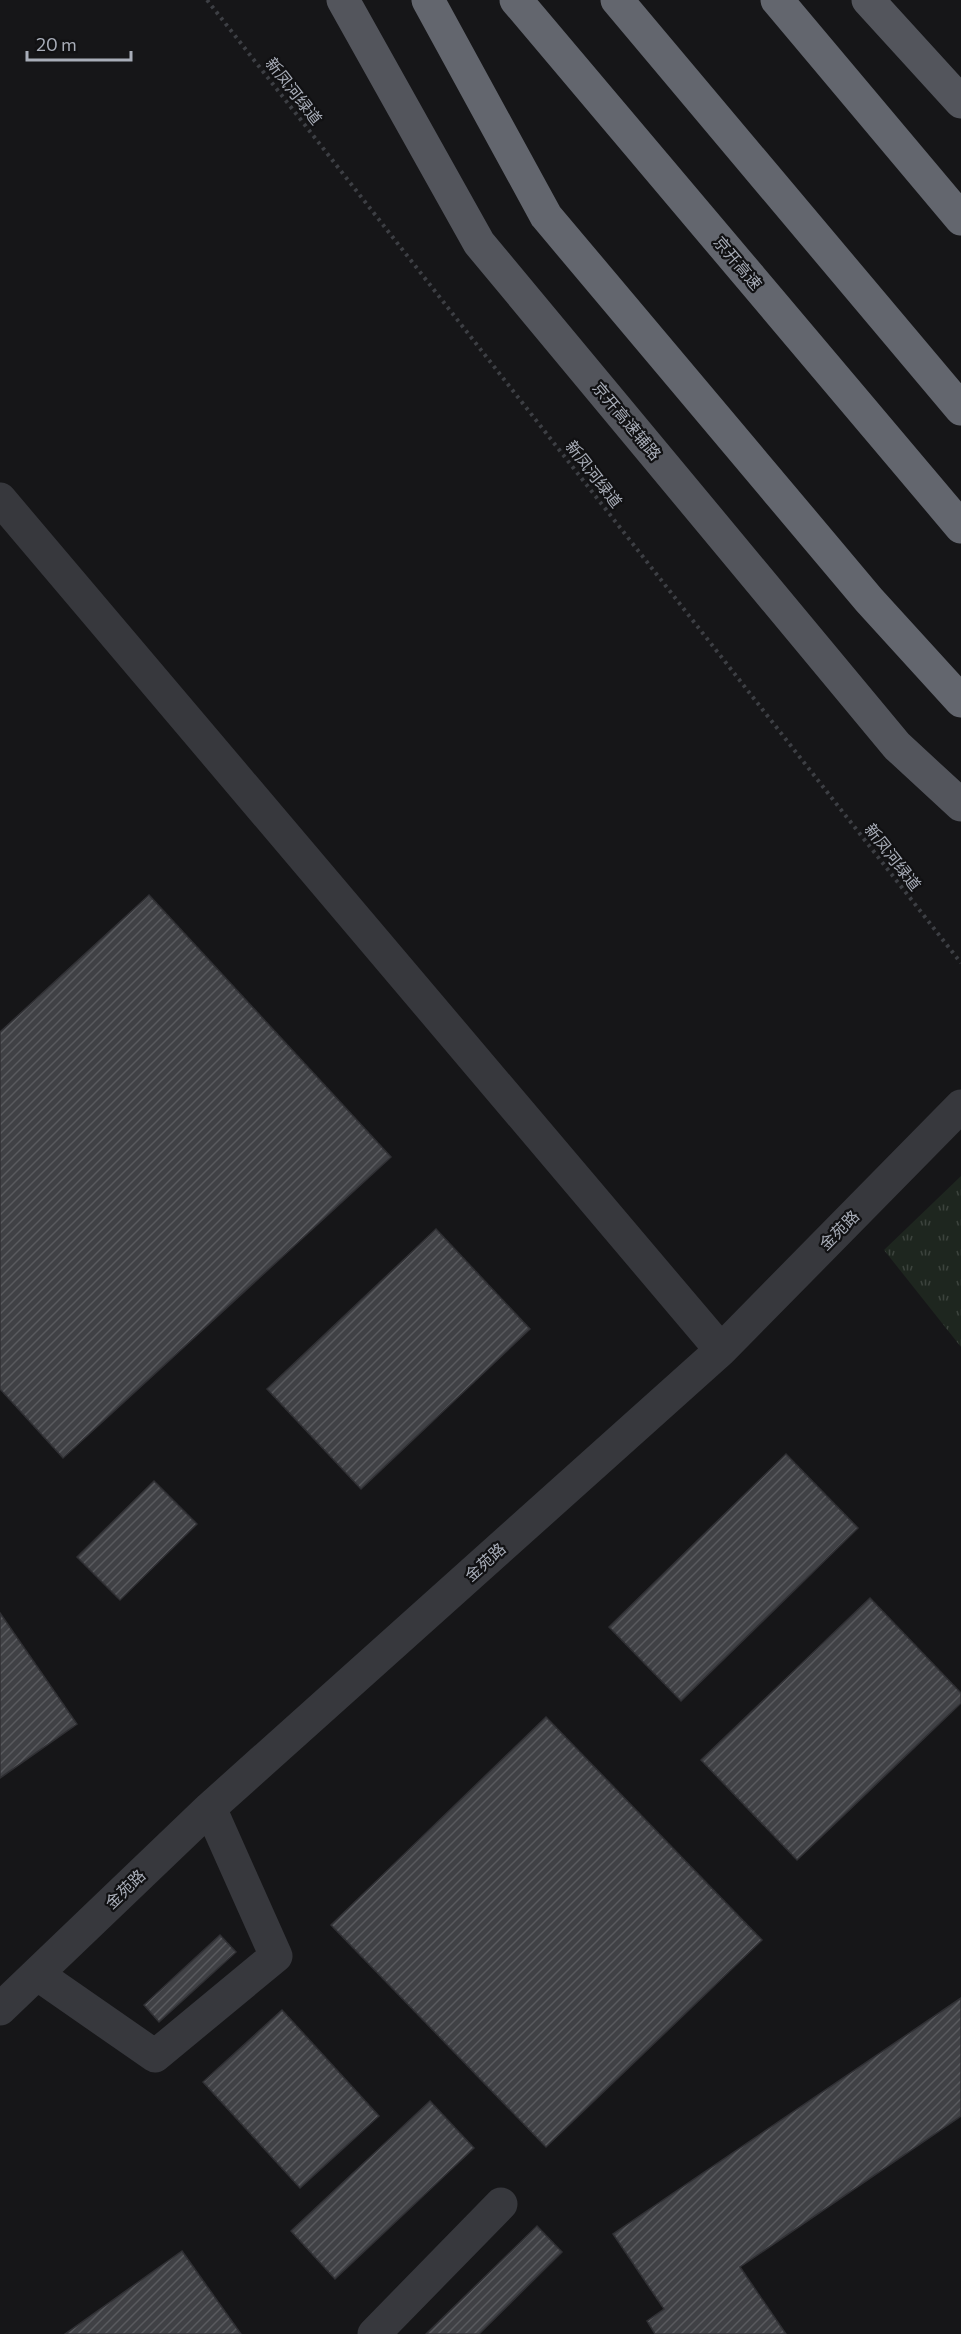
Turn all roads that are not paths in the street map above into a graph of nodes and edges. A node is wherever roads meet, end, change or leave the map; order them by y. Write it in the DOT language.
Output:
graph roads {
  1 [pos="343,0"];
  2 [pos="428,0"];
  3 [pos="516,0"];
  4 [pos="617,0"];
  5 [pos="777,0"];
  6 [pos="868,0"];
  7 [pos="961,102"];
  8 [pos="961,219"];
  9 [pos="961,409"];
  10 [pos="0,499"];
  11 [pos="961,527"];
  12 [pos="961,701"];
  13 [pos="961,805"];
  14 [pos="961,1106"];
  15 [pos="721,1350"];
  16 [pos="210,1808"];
  17 [pos="37,1974"];
  18 [pos="0,2009"];
  19 [pos="501,2204"];
  20 [pos="374,2334"];
  1 -- 13 [label="main road, 京开高速辅路"];
  2 -- 12 [label="highway"];
  3 -- 11 [label="highway, 京开高速"];
  4 -- 9 [label="highway"];
  5 -- 8 [label="highway"];
  6 -- 7 [label="main road"];
  10 -- 15 [label="street"];
  14 -- 15 [label="street, 金苑路"];
  15 -- 16 [label="street, 金苑路"];
  16 -- 17 [label="street, 金苑路"];
  16 -- 17 [label="street"];
  17 -- 18 [label="street, 金苑路"];
  19 -- 20 [label="street"];
}
